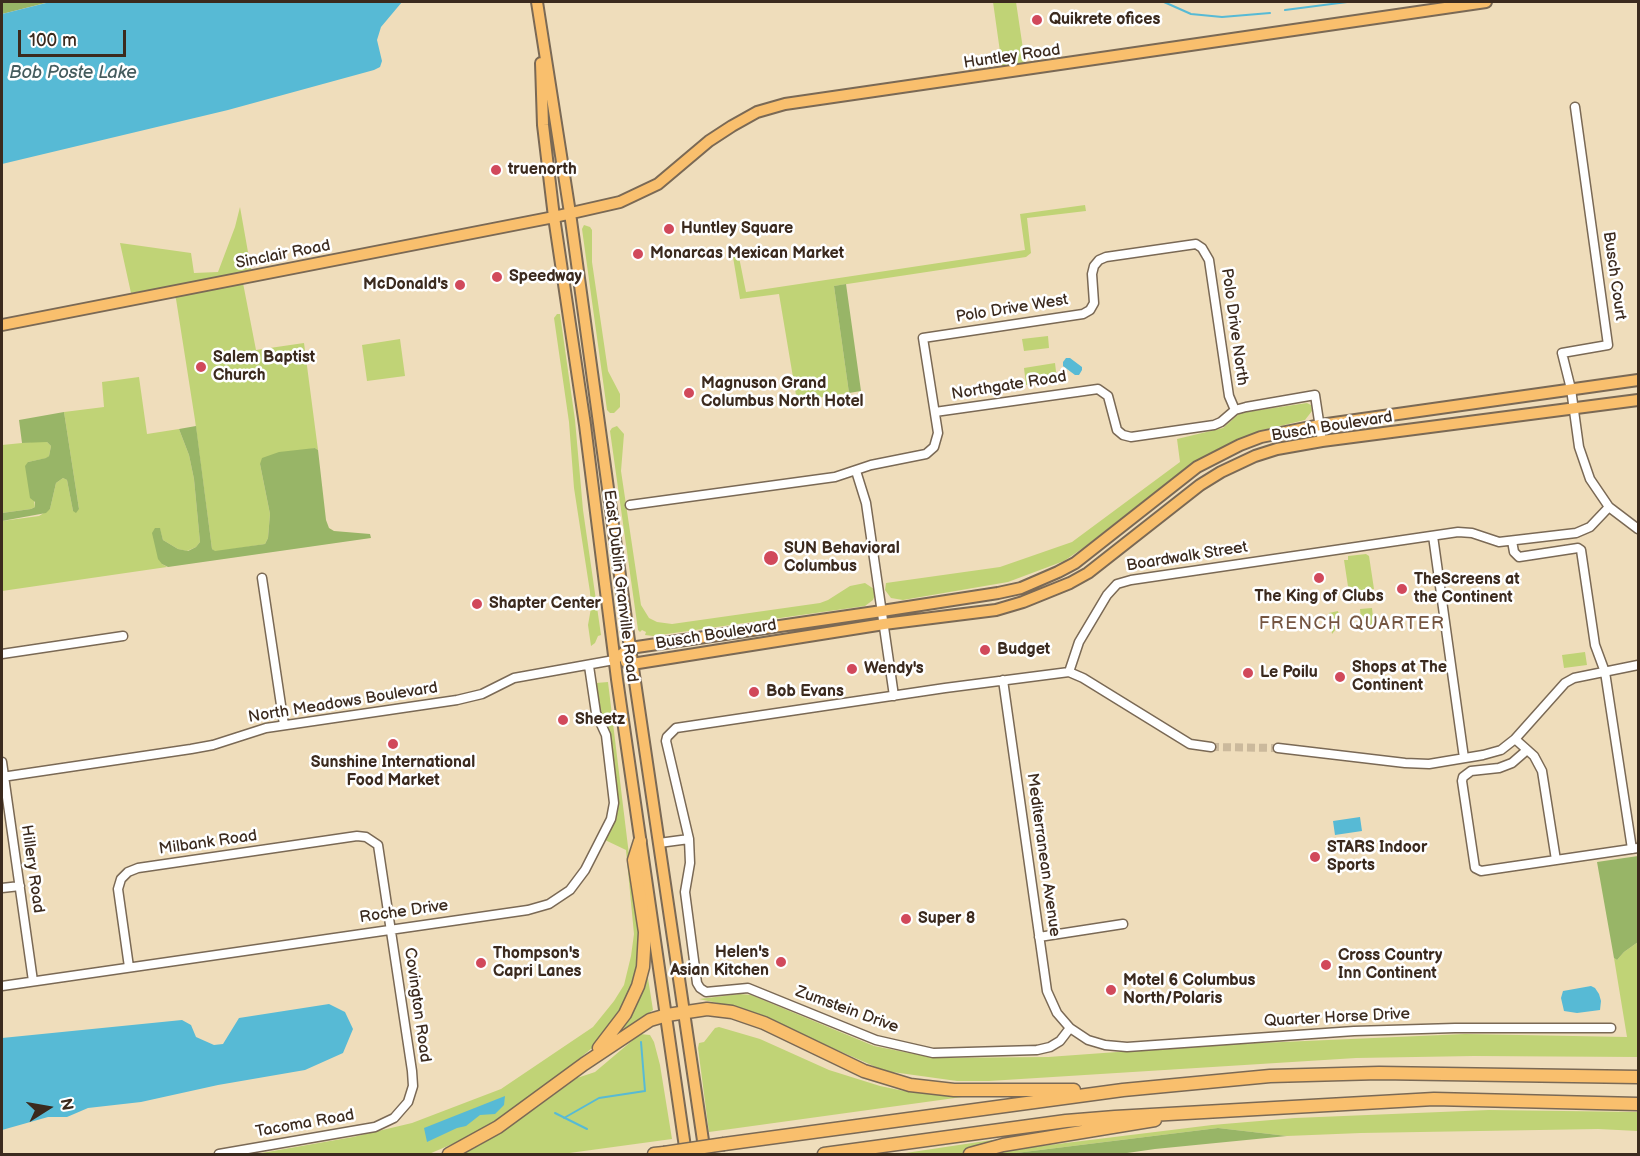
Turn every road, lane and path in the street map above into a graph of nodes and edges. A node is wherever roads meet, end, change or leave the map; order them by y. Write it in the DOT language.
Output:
graph roads {
  1 [pos="537,2"];
  2 [pos="1486,2"];
  3 [pos="540,21"];
  4 [pos="1575,107"];
  5 [pos="570,213"];
  6 [pos="554,217"];
  7 [pos="1202,248"];
  8 [pos="2,325"];
  9 [pos="1638,380"];
  10 [pos="1571,389"];
  11 [pos="1638,400"];
  12 [pos="1235,410"];
  13 [pos="1574,410"];
  14 [pos="935,412"];
  15 [pos="1320,426"];
  16 [pos="1322,441"];
  17 [pos="856,471"];
  18 [pos="630,505"];
  19 [pos="1609,507"];
  20 [pos="1638,529"];
  21 [pos="1433,536"];
  22 [pos="1512,542"];
  23 [pos="262,578"];
  24 [pos="882,611"];
  25 [pos="884,624"];
  26 [pos="123,636"];
  27 [pos="630,648"];
  28 [pos="2,654"];
  29 [pos="614,660"];
  30 [pos="632,664"];
  31 [pos="1638,665"];
  32 [pos="588,666"];
  33 [pos="1070,672"];
  34 [pos="1605,672"];
  35 [pos="1003,680"];
  36 [pos="894,696"];
  37 [pos="284,725"];
  38 [pos="1515,740"];
  39 [pos="1211,747"];
  40 [pos="1278,748"];
  41 [pos="1527,750"];
  42 [pos="1464,758"];
  43 [pos="2,762"];
  44 [pos="3,777"];
  45 [pos="689,838"];
  46 [pos="640,841"];
  47 [pos="659,843"];
  48 [pos="1635,848"];
  49 [pos="381,856"];
  50 [pos="1556,860"];
  51 [pos="20,886"];
  52 [pos="2,888"];
  53 [pos="1123,924"];
  54 [pos="391,929"];
  55 [pos="1039,937"];
  56 [pos="129,967"];
  57 [pos="33,981"];
  58 [pos="2,986"];
  59 [pos="684,1012"];
  60 [pos="667,1015"];
  61 [pos="1070,1028"];
  62 [pos="1611,1028"];
  63 [pos="584,1064"];
  64 [pos="1638,1077"];
  65 [pos="1123,1090"];
  66 [pos="1638,1104"];
  67 [pos="1185,1112"];
  68 [pos="394,1118"];
  69 [pos="659,1154"];
  70 [pos="219,1155"];
  71 [pos="449,1155"];
  72 [pos="686,1155"];
  73 [pos="705,1155"];
  74 [pos="824,1155"];
  75 [pos="970,1155"];
  1 -- 3 [label="main road, East Dublin Granville Road"];
  2 -- 5 [label="main road, Huntley Road"];
  3 -- 5 [label="main road, East Dublin Granville Road"];
  3 -- 6 [label="main road, East Dublin Granville Road"];
  4 -- 10 [label="street, Busch Court"];
  5 -- 6 [label="main road, Sinclair Road"];
  5 -- 27 [label="main road, East Dublin Granville Road"];
  6 -- 8 [label="main road, Sinclair Road"];
  6 -- 29 [label="main road, East Dublin Granville Road"];
  7 -- 12 [label="street, Polo Drive North"];
  7 -- 14 [label="street, Polo Drive West"];
  9 -- 10 [label="main road, Busch Boulevard"];
  10 -- 13 [label="street, Busch Court"];
  10 -- 15 [label="main road, Busch Boulevard"];
  11 -- 13 [label="main road, Busch Boulevard"];
  12 -- 14 [label="street, Northgate Road"];
  12 -- 15 [label="street, Northgate Road"];
  13 -- 16 [label="main road, Busch Boulevard"];
  13 -- 19 [label="street, Busch Court"];
  14 -- 17 [label="street, Northgate Road"];
  15 -- 16 [label="street, Northgate Road"];
  15 -- 24 [label="main road, Busch Boulevard"];
  16 -- 25 [label="main road, Busch Boulevard"];
  17 -- 18 [label="street, Northgate Road"];
  17 -- 24 [label="street"];
  19 -- 20 [label="street, Busch Court"];
  19 -- 22 [label="street, Boardwalk Street"];
  21 -- 22 [label="street, Boardwalk Street"];
  21 -- 33 [label="street, Boardwalk Street"];
  21 -- 42 [label="street"];
  22 -- 34 [label="street"];
  23 -- 37 [label="street"];
  24 -- 25 [label="street"];
  24 -- 27 [label="main road, Busch Boulevard"];
  25 -- 30 [label="main road, Busch Boulevard"];
  25 -- 36 [label="street"];
  26 -- 28 [label="street"];
  27 -- 29 [label="main road, Busch Boulevard"];
  27 -- 30 [label="main road, East Dublin Granville Road"];
  29 -- 30 [label="main road, Busch Boulevard"];
  29 -- 32 [label="street, North Meadows Boulevard"];
  29 -- 46 [label="main road, East Dublin Granville Road"];
  30 -- 47 [label="main road, East Dublin Granville Road"];
  31 -- 34 [label="street"];
  32 -- 37 [label="street, North Meadows Boulevard"];
  32 -- 54 [label="street, Roche Drive"];
  33 -- 35 [label="street"];
  33 -- 39 [label="street"];
  34 -- 38 [label="street"];
  34 -- 48 [label="street"];
  35 -- 36 [label="street"];
  35 -- 55 [label="street, Mediterranean Avenue"];
  36 -- 45 [label="street"];
  37 -- 44 [label="street, North Meadows Boulevard"];
  38 -- 41 [label="street"];
  38 -- 42 [label="street"];
  40 -- 42 [label="street"];
  41 -- 50 [label="street"];
  41 -- 50 [label="street"];
  43 -- 44 [label="street, Hillery Road"];
  44 -- 51 [label="street, Hillery Road"];
  45 -- 47 [label="street"];
  45 -- 61 [label="street, Zumstein Drive"];
  46 -- 60 [label="main road, East Dublin Granville Road"];
  46 -- 63 [label="highway"];
  47 -- 59 [label="main road, East Dublin Granville Road"];
  48 -- 50 [label="street"];
  49 -- 54 [label="street, Covington Road"];
  49 -- 56 [label="street, Milbank Road"];
  51 -- 52 [label="street"];
  51 -- 57 [label="street, Hillery Road"];
  53 -- 55 [label="street"];
  54 -- 56 [label="street, Roche Drive"];
  54 -- 68 [label="street, Covington Road"];
  55 -- 61 [label="street, Mediterranean Avenue"];
  56 -- 57 [label="street, Roche Drive"];
  57 -- 58 [label="street, Roche Drive"];
  59 -- 60 [label="highway"];
  59 -- 65 [label="highway"];
  59 -- 73 [label="main road, East Dublin Granville Road"];
  60 -- 63 [label="highway"];
  60 -- 72 [label="main road, East Dublin Granville Road"];
  61 -- 62 [label="street, Quarter Horse Drive"];
  63 -- 71 [label="highway"];
  64 -- 65 [label="highway"];
  65 -- 69 [label="highway, bridge"];
  66 -- 67 [label="highway"];
  67 -- 74 [label="highway"];
  67 -- 75 [label="highway"];
  68 -- 70 [label="street, Tacoma Road"];
}
